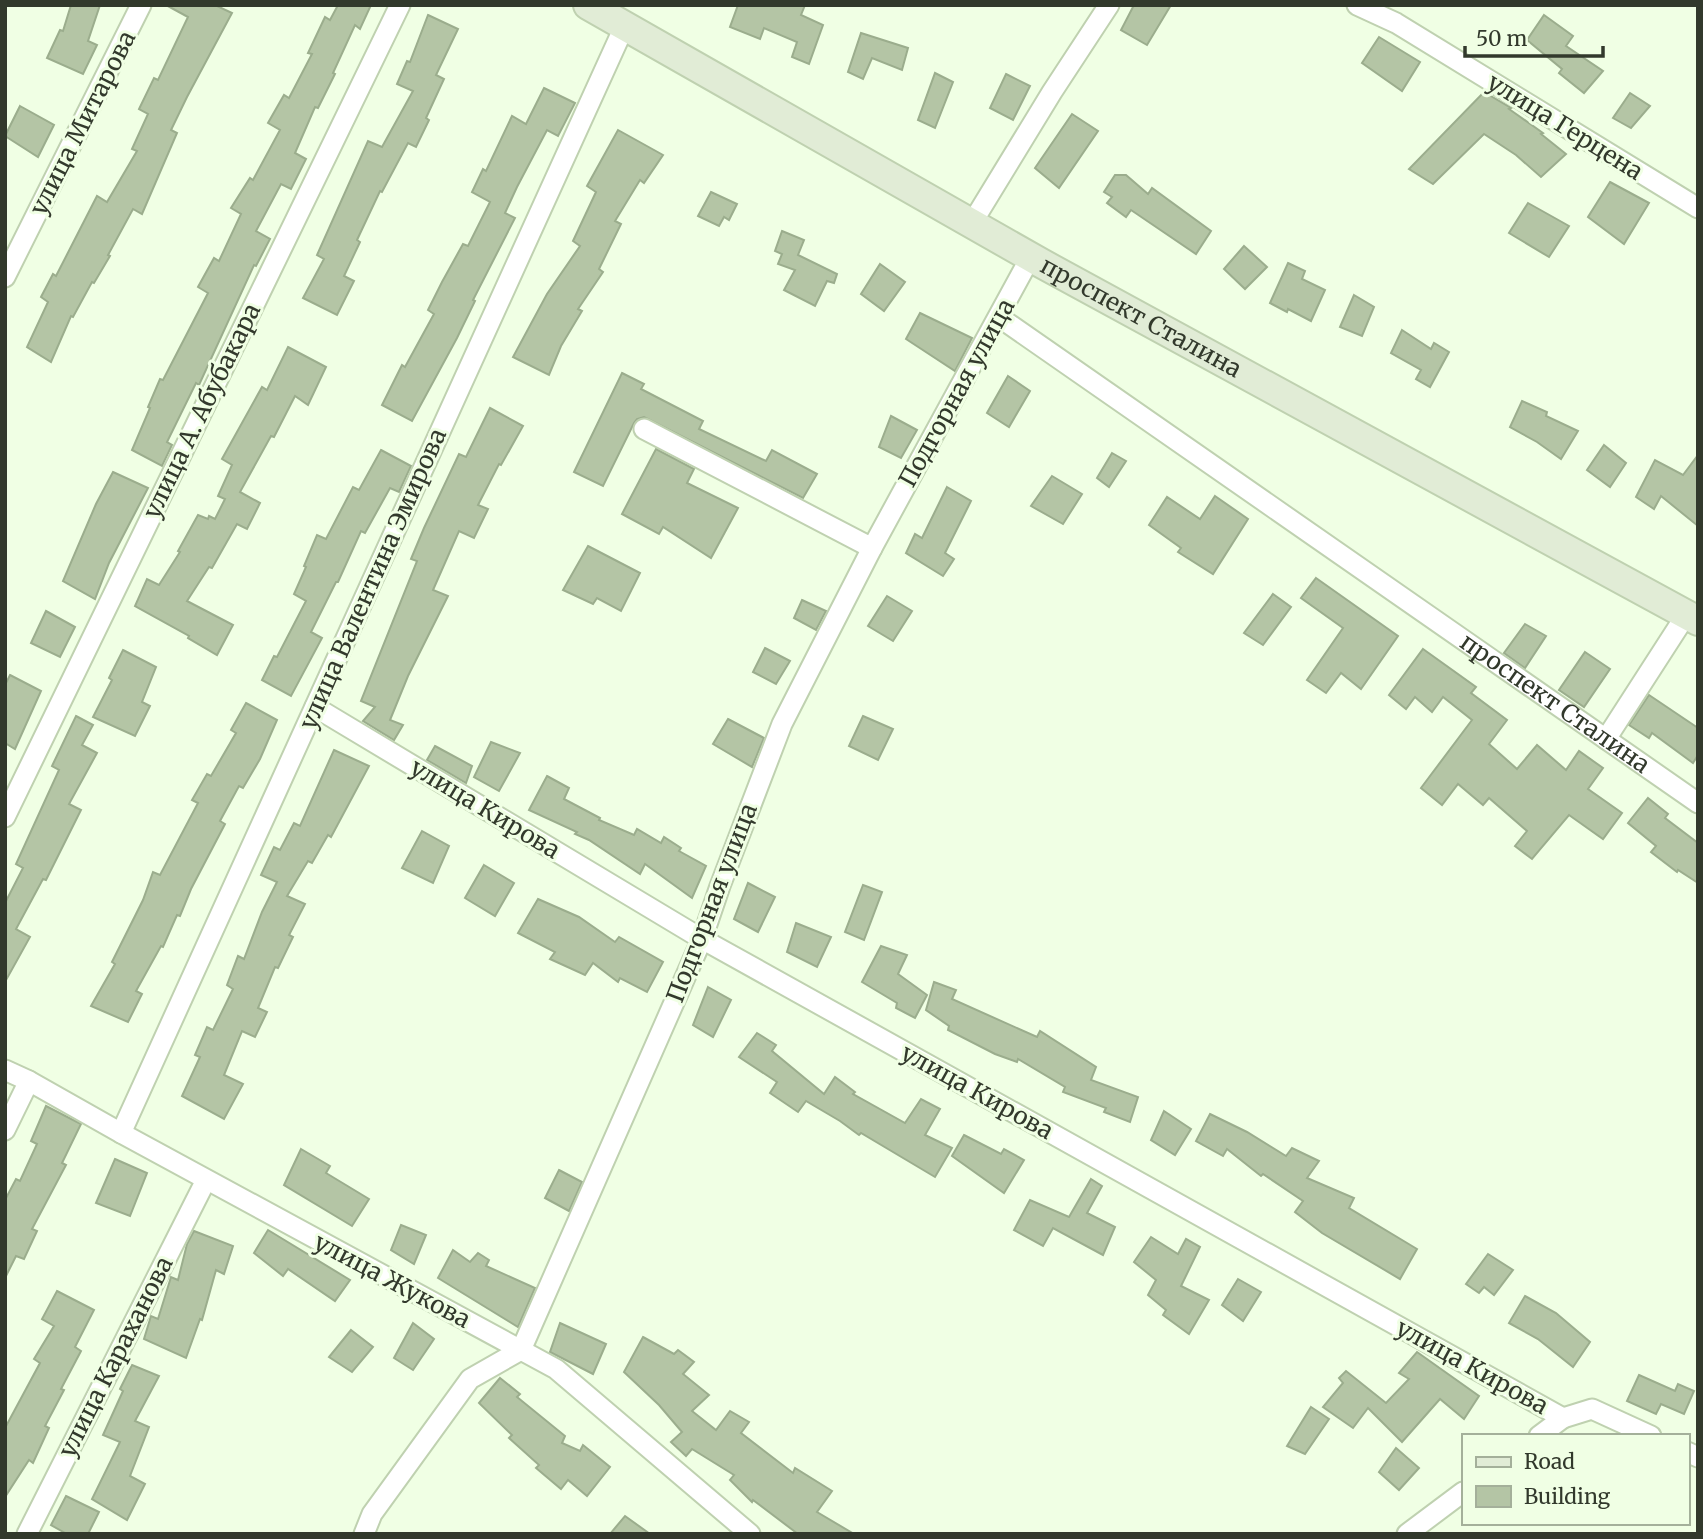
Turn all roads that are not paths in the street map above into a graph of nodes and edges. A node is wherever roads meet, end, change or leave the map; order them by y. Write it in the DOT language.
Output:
graph roads {
  1 [pos="141,5"];
  2 [pos="400,5"];
  3 [pos="588,5"];
  4 [pos="1110,5"];
  5 [pos="1357,5"];
  6 [pos="625,25"];
  7 [pos="1698,208"];
  8 [pos="972,223"];
  9 [pos="1041,263"];
  10 [pos="5,277"];
  11 [pos="999,317"];
  12 [pos="644,429"];
  13 [pos="872,548"];
  14 [pos="1692,618"];
  15 [pos="315,707"];
  16 [pos="1606,739"];
  17 [pos="1698,803"];
  18 [pos="5,817"];
  19 [pos="702,939"];
  20 [pos="5,1070"];
  21 [pos="29,1081"];
  22 [pos="5,1129"];
  23 [pos="121,1133"];
  24 [pos="206,1180"];
  25 [pos="521,1350"];
  26 [pos="1563,1418"];
  27 [pos="1542,1434"];
  28 [pos="1647,1434"];
  29 [pos="1462,1493"];
  30 [pos="27,1534"];
  31 [pos="364,1534"];
  32 [pos="750,1534"];
  33 [pos="1407,1534"];
  1 -- 10 [label="street, улица Митарова"];
  2 -- 18 [label="street, улица А. Абубакара"];
  3 -- 6 [label="street, проспект Сталина"];
  4 -- 8 [label="street"];
  5 -- 7 [label="street, улица Герцена"];
  6 -- 8 [label="street, проспект Сталина"];
  6 -- 15 [label="street, улица Валентина Эмирова"];
  8 -- 9 [label="street, проспект Сталина"];
  9 -- 11 [label="street, Подгорная улица"];
  9 -- 14 [label="street, проспект Сталина"];
  11 -- 13 [label="street, Подгорная улица"];
  11 -- 16 [label="street, проспект Сталина"];
  12 -- 13 [label="street"];
  13 -- 19 [label="street, Подгорная улица"];
  14 -- 16 [label="street"];
  15 -- 19 [label="street, улица Кирова"];
  15 -- 23 [label="street, улица Валентина Эмирова"];
  16 -- 17 [label="street, проспект Сталина"];
  19 -- 25 [label="street, Подгорная улица"];
  19 -- 26 [label="street, улица Кирова"];
  20 -- 21 [label="street, улица Жукова"];
  21 -- 22 [label="street"];
  21 -- 23 [label="street, улица Жукова"];
  23 -- 24 [label="street, улица Жукова"];
  24 -- 25 [label="street, улица Жукова"];
  24 -- 30 [label="street, улица Караханова"];
  25 -- 31 [label="street"];
  25 -- 32 [label="street, улица Жукова"];
  26 -- 27 [label="street"];
  26 -- 28 [label="street, улица Кирова"];
  29 -- 33 [label="street"];
}
